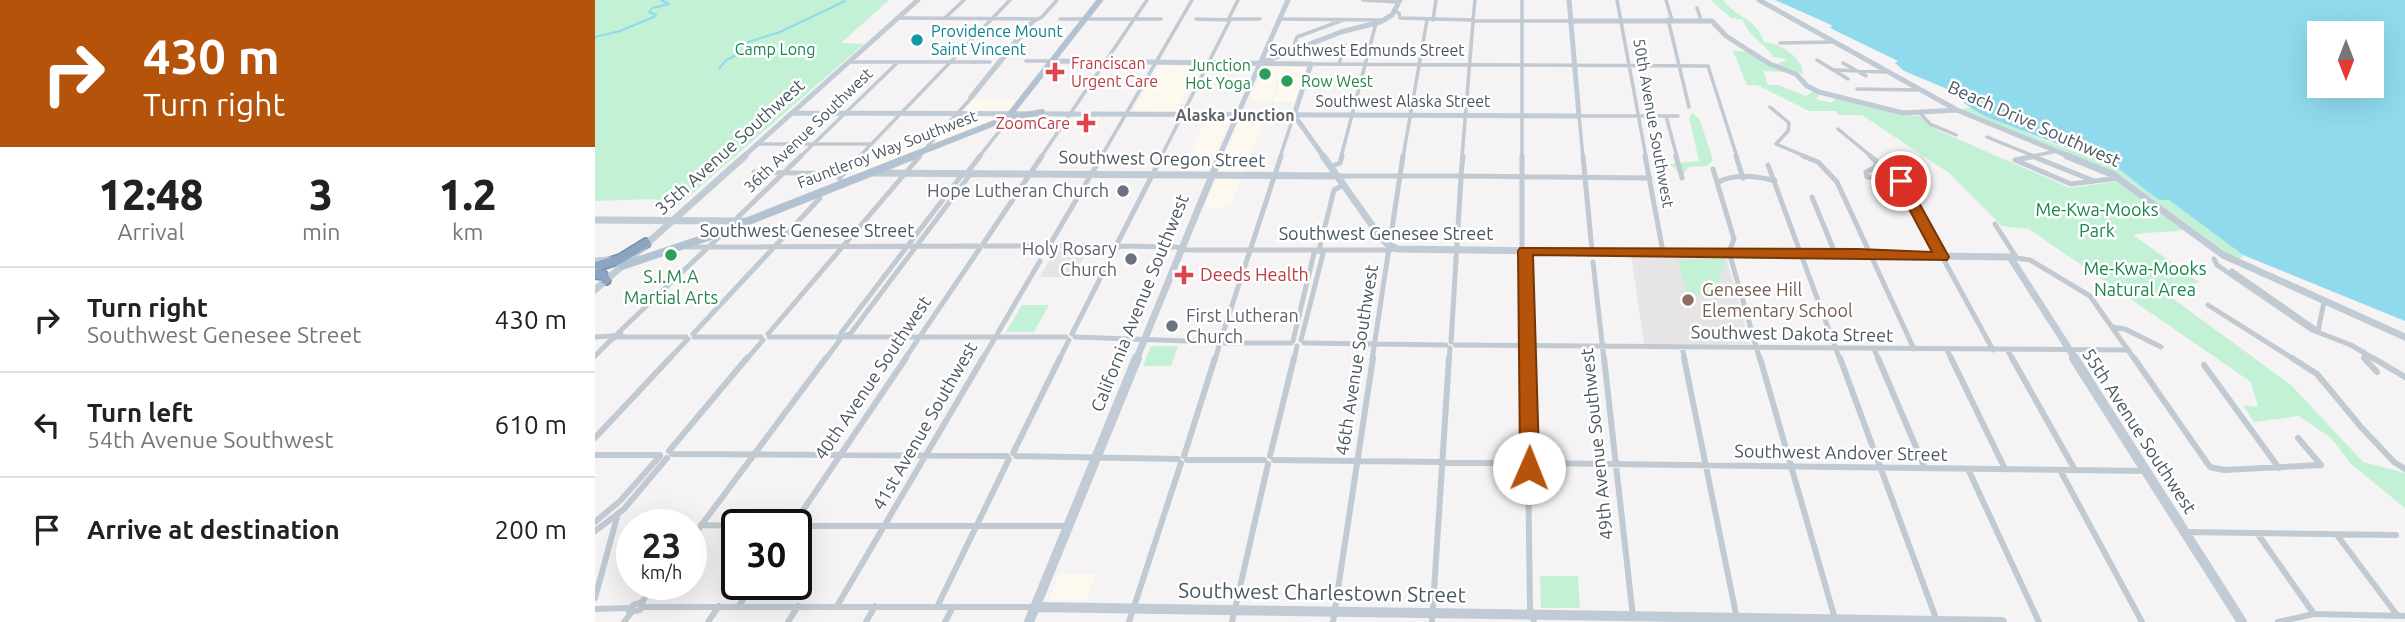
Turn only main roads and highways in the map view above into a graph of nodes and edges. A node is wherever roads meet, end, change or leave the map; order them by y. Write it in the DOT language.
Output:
graph roads {
  1 [pos="1100,0"];
  2 [pos="1042,112"];
  3 [pos="1000,121"];
  4 [pos="718,221"];
  5 [pos="717,232"];
  6 [pos="646,243"];
  7 [pos="623,262"];
  8 [pos="595,271"];
  9 [pos="599,286"];
  1 -- 3 [label="main road, Fauntleroy Way Southwest"];
  2 -- 3 [label="main road"];
  3 -- 5 [label="main road, Fauntleroy Way Southwest"];
  4 -- 5 [label="main road"];
  5 -- 7 [label="main road, Fauntleroy Way Southwest"];
  5 -- 7 [label="main road, Fauntleroy Way Southwest"];
  6 -- 7 [label="highway"];
  7 -- 8 [label="highway, Fauntleroy Way Southwest"];
  8 -- 9 [label="highway"];
}
